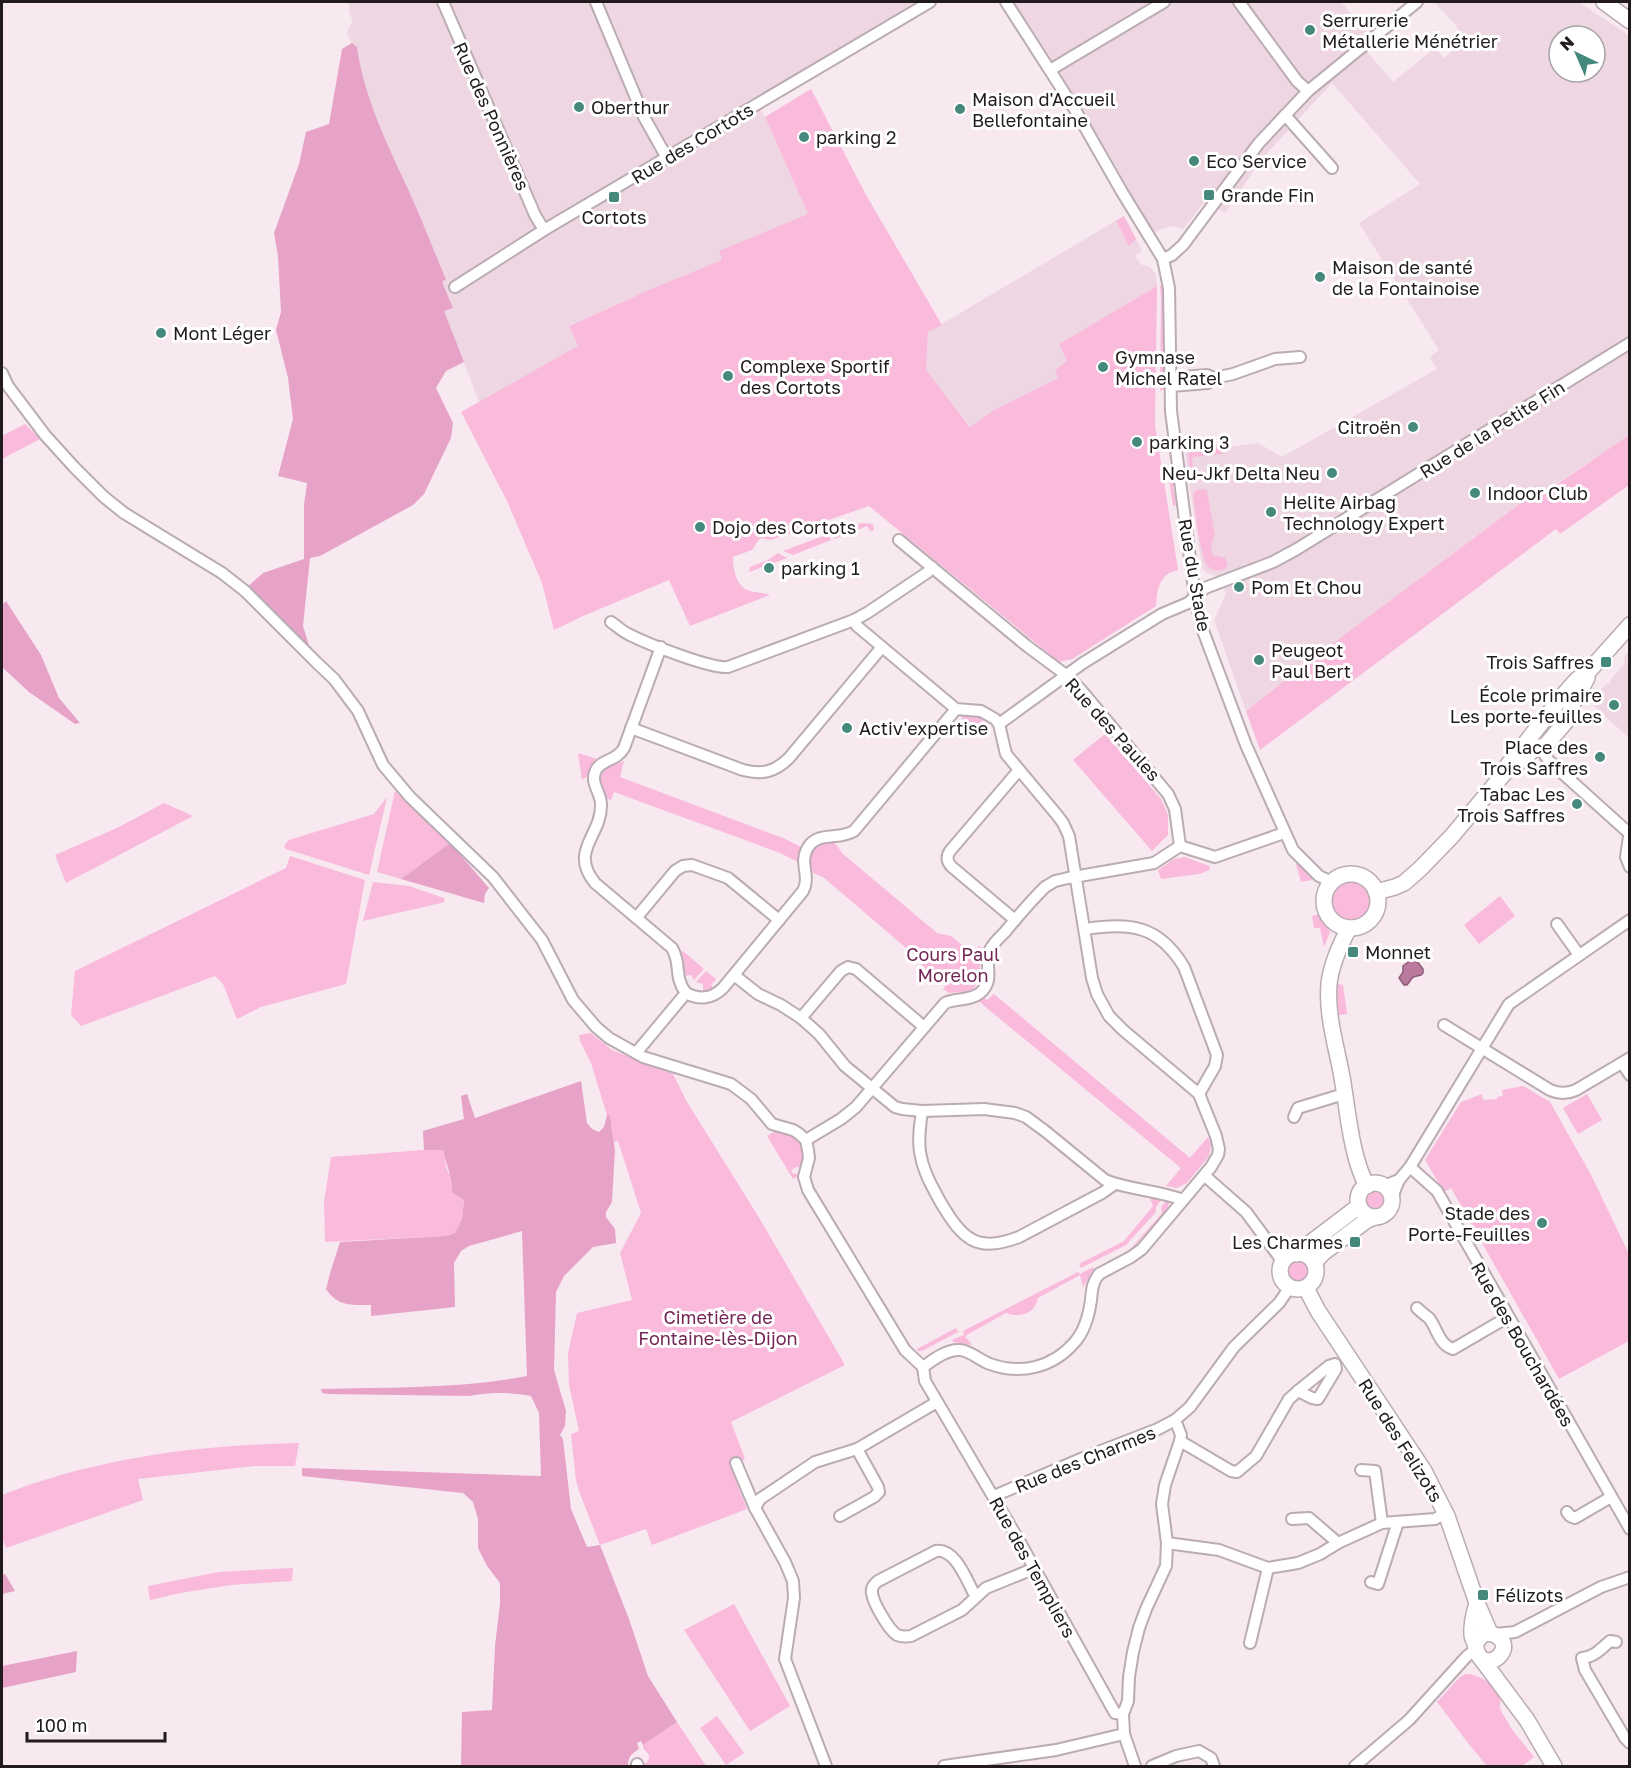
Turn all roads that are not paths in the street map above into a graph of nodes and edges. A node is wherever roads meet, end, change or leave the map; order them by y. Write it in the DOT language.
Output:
graph roads {
  1 [pos="443,2"];
  2 [pos="596,2"];
  3 [pos="930,2"];
  4 [pos="1006,2"];
  5 [pos="1164,2"];
  6 [pos="1239,2"];
  7 [pos="1416,2"];
  8 [pos="1604,2"];
  9 [pos="1629,21"];
  10 [pos="1050,70"];
  11 [pos="1308,91"];
  12 [pos="1285,115"];
  13 [pos="667,158"];
  14 [pos="1332,168"];
  15 [pos="544,230"];
  16 [pos="1164,264"];
  17 [pos="455,287"];
  18 [pos="1629,344"];
  19 [pos="1300,357"];
  20 [pos="2,374"];
  21 [pos="1171,382"];
  22 [pos="899,540"];
  23 [pos="932,567"];
  24 [pos="1195,597"];
  25 [pos="855,620"];
  26 [pos="611,622"];
  27 [pos="1629,625"];
  28 [pos="661,647"];
  29 [pos="882,647"];
  30 [pos="1066,675"];
  31 [pos="956,709"];
  32 [pos="999,723"];
  33 [pos="631,728"];
  34 [pos="1534,746"];
  35 [pos="1019,770"];
  36 [pos="1629,832"];
  37 [pos="1284,833"];
  38 [pos="1629,845"];
  39 [pos="1180,846"];
  40 [pos="1629,867"];
  41 [pos="1076,876"];
  42 [pos="1332,882"];
  43 [pos="1376,892"];
  44 [pos="637,917"];
  45 [pos="779,920"];
  46 [pos="1015,920"];
  47 [pos="1629,920"];
  48 [pos="1557,924"];
  49 [pos="1349,928"];
  50 [pos="1085,929"];
  51 [pos="1580,955"];
  52 [pos="734,975"];
  53 [pos="686,993"];
  54 [pos="801,1018"];
  55 [pos="1444,1025"];
  56 [pos="924,1027"];
  57 [pos="1481,1049"];
  58 [pos="636,1053"];
  59 [pos="1626,1060"];
  60 [pos="1629,1075"];
  61 [pos="872,1089"];
  62 [pos="1199,1094"];
  63 [pos="1344,1094"];
  64 [pos="922,1111"];
  65 [pos="1294,1117"];
  66 [pos="806,1140"];
  67 [pos="1410,1167"];
  68 [pos="1205,1176"];
  69 [pos="1115,1184"];
  70 [pos="1367,1186"];
  71 [pos="1388,1191"];
  72 [pos="1183,1200"];
  73 [pos="1359,1206"];
  74 [pos="1375,1217"];
  75 [pos="1289,1258"];
  76 [pos="1314,1263"];
  77 [pos="1290,1287"];
  78 [pos="1306,1288"];
  79 [pos="1417,1308"];
  80 [pos="1509,1317"];
  81 [pos="1342,1360"];
  82 [pos="923,1367"];
  83 [pos="1298,1391"];
  84 [pos="937,1402"];
  85 [pos="1175,1420"];
  86 [pos="1180,1441"];
  87 [pos="857,1449"];
  88 [pos="736,1463"];
  89 [pos="1361,1470"];
  90 [pos="994,1496"];
  91 [pos="1611,1497"];
  92 [pos="755,1508"];
  93 [pos="1567,1512"];
  94 [pos="1445,1513"];
  95 [pos="840,1516"];
  96 [pos="1292,1519"];
  97 [pos="1398,1522"];
  98 [pos="1382,1523"];
  99 [pos="1629,1529"];
  100 [pos="1167,1543"];
  101 [pos="1338,1543"];
  102 [pos="1268,1568"];
  103 [pos="1033,1569"];
  104 [pos="1629,1577"];
  105 [pos="1371,1582"];
  106 [pos="976,1597"];
  107 [pos="1477,1602"];
  108 [pos="1515,1632"];
  109 [pos="1493,1633"];
  110 [pos="1616,1642"];
  111 [pos="1250,1643"];
  112 [pos="1477,1651"];
  113 [pos="1502,1652"];
  114 [pos="1506,1690"];
  115 [pos="1123,1714"];
  116 [pos="1124,1734"];
  117 [pos="1629,1743"];
  118 [pos="1550,1765"];
  119 [pos="826,1767"];
  120 [pos="944,1767"];
  121 [pos="1135,1767"];
  122 [pos="1152,1767"];
  123 [pos="1214,1767"];
  124 [pos="1355,1767"];
  1 -- 15 [label="street, Rue des Ponnières"];
  2 -- 13 [label="street"];
  3 -- 13 [label="street, Rue des Cortots"];
  4 -- 10 [label="street"];
  5 -- 10 [label="street"];
  6 -- 11 [label="street"];
  7 -- 11 [label="street"];
  8 -- 9 [label="street"];
  10 -- 16 [label="street"];
  11 -- 12 [label="street"];
  12 -- 14 [label="street"];
  12 -- 16 [label="street"];
  13 -- 15 [label="street, Rue des Cortots"];
  15 -- 17 [label="street, Rue des Cortots"];
  16 -- 21 [label="street, Rue du Stade"];
  18 -- 24 [label="street, Rue de la Petite Fin"];
  19 -- 21 [label="street"];
  20 -- 58 [label="street"];
  21 -- 24 [label="street, Rue du Stade"];
  22 -- 23 [label="street, Rue des Paules"];
  23 -- 25 [label="street"];
  23 -- 30 [label="street, Rue des Paules"];
  24 -- 30 [label="street, Rue de la Petite Fin"];
  24 -- 37 [label="street, Rue du Stade"];
  25 -- 28 [label="street"];
  25 -- 29 [label="street"];
  26 -- 28 [label="street"];
  27 -- 34 [label="street"];
  28 -- 33 [label="street"];
  29 -- 31 [label="street"];
  29 -- 33 [label="street"];
  30 -- 32 [label="street, Rue de la Petite Fin"];
  30 -- 39 [label="street, Rue des Paules"];
  31 -- 32 [label="street"];
  31 -- 45 [label="street"];
  32 -- 35 [label="street"];
  33 -- 44 [label="street"];
  34 -- 36 [label="street"];
  34 -- 43 [label="street"];
  35 -- 41 [label="street"];
  35 -- 46 [label="street"];
  36 -- 38 [label="street"];
  37 -- 39 [label="street"];
  37 -- 42 [label="street, Rue du Stade"];
  38 -- 40 [label="street"];
  39 -- 41 [label="street"];
  41 -- 46 [label="street"];
  41 -- 50 [label="street"];
  42 -- 43 [label="street"];
  42 -- 49 [label="street"];
  43 -- 49 [label="street"];
  44 -- 45 [label="street"];
  44 -- 53 [label="street"];
  45 -- 52 [label="street"];
  46 -- 56 [label="street"];
  47 -- 51 [label="street"];
  48 -- 51 [label="street"];
  49 -- 63 [label="street"];
  50 -- 62 [label="street"];
  50 -- 62 [label="street"];
  51 -- 57 [label="street"];
  52 -- 53 [label="street"];
  52 -- 54 [label="street"];
  53 -- 58 [label="street"];
  54 -- 56 [label="street"];
  54 -- 61 [label="street"];
  55 -- 57 [label="street"];
  56 -- 61 [label="street"];
  57 -- 59 [label="street"];
  57 -- 67 [label="street"];
  58 -- 66 [label="street"];
  59 -- 60 [label="street"];
  61 -- 64 [label="street"];
  61 -- 66 [label="street"];
  62 -- 68 [label="street"];
  63 -- 65 [label="street"];
  63 -- 70 [label="street"];
  64 -- 69 [label="street"];
  64 -- 69 [label="street"];
  66 -- 82 [label="street"];
  67 -- 71 [label="street"];
  67 -- 80 [label="street, Rue des Bouchardées"];
  68 -- 72 [label="street"];
  68 -- 75 [label="street"];
  69 -- 72 [label="street"];
  70 -- 71 [label="street"];
  70 -- 73 [label="street"];
  71 -- 74 [label="street"];
  72 -- 82 [label="street"];
  73 -- 74 [label="street"];
  73 -- 75 [label="street"];
  74 -- 76 [label="street"];
  75 -- 76 [label="street"];
  75 -- 77 [label="street"];
  76 -- 78 [label="street"];
  77 -- 78 [label="street"];
  77 -- 85 [label="street, Rue des Charmes"];
  78 -- 81 [label="street, Rue des Felizots"];
  79 -- 80 [label="street"];
  80 -- 91 [label="street, Rue des Bouchardées"];
  81 -- 83 [label="street"];
  81 -- 83 [label="street"];
  81 -- 94 [label="street, Rue des Felizots"];
  82 -- 84 [label="street, Rue des Templiers"];
  83 -- 86 [label="street"];
  84 -- 87 [label="street"];
  84 -- 90 [label="street, Rue des Templiers"];
  85 -- 86 [label="street"];
  85 -- 90 [label="street, Rue des Charmes"];
  86 -- 100 [label="street"];
  87 -- 92 [label="street"];
  87 -- 95 [label="street"];
  88 -- 92 [label="street"];
  89 -- 98 [label="street"];
  90 -- 103 [label="street, Rue des Templiers"];
  91 -- 93 [label="street"];
  91 -- 99 [label="street, Rue des Bouchardées"];
  92 -- 119 [label="street"];
  94 -- 97 [label="street"];
  94 -- 107 [label="street, Rue des Felizots"];
  96 -- 101 [label="street"];
  97 -- 98 [label="street"];
  97 -- 105 [label="street"];
  98 -- 101 [label="street"];
  100 -- 102 [label="street"];
  100 -- 115 [label="street"];
  101 -- 102 [label="street"];
  102 -- 111 [label="street"];
  103 -- 106 [label="street"];
  103 -- 115 [label="street, Rue des Templiers"];
  104 -- 108 [label="street"];
  106 -- 106 [label="street"];
  107 -- 109 [label="street, Rue des Felizots"];
  107 -- 112 [label="street, Rue des Felizots"];
  108 -- 109 [label="street"];
  108 -- 113 [label="street"];
  109 -- 112 [label="street"];
  109 -- 113 [label="street"];
  110 -- 117 [label="street"];
  112 -- 113 [label="street"];
  112 -- 114 [label="street"];
  112 -- 124 [label="street"];
  113 -- 114 [label="street"];
  114 -- 118 [label="street"];
  115 -- 116 [label="street"];
  116 -- 120 [label="street"];
  116 -- 121 [label="street"];
  122 -- 123 [label="street"];
}
